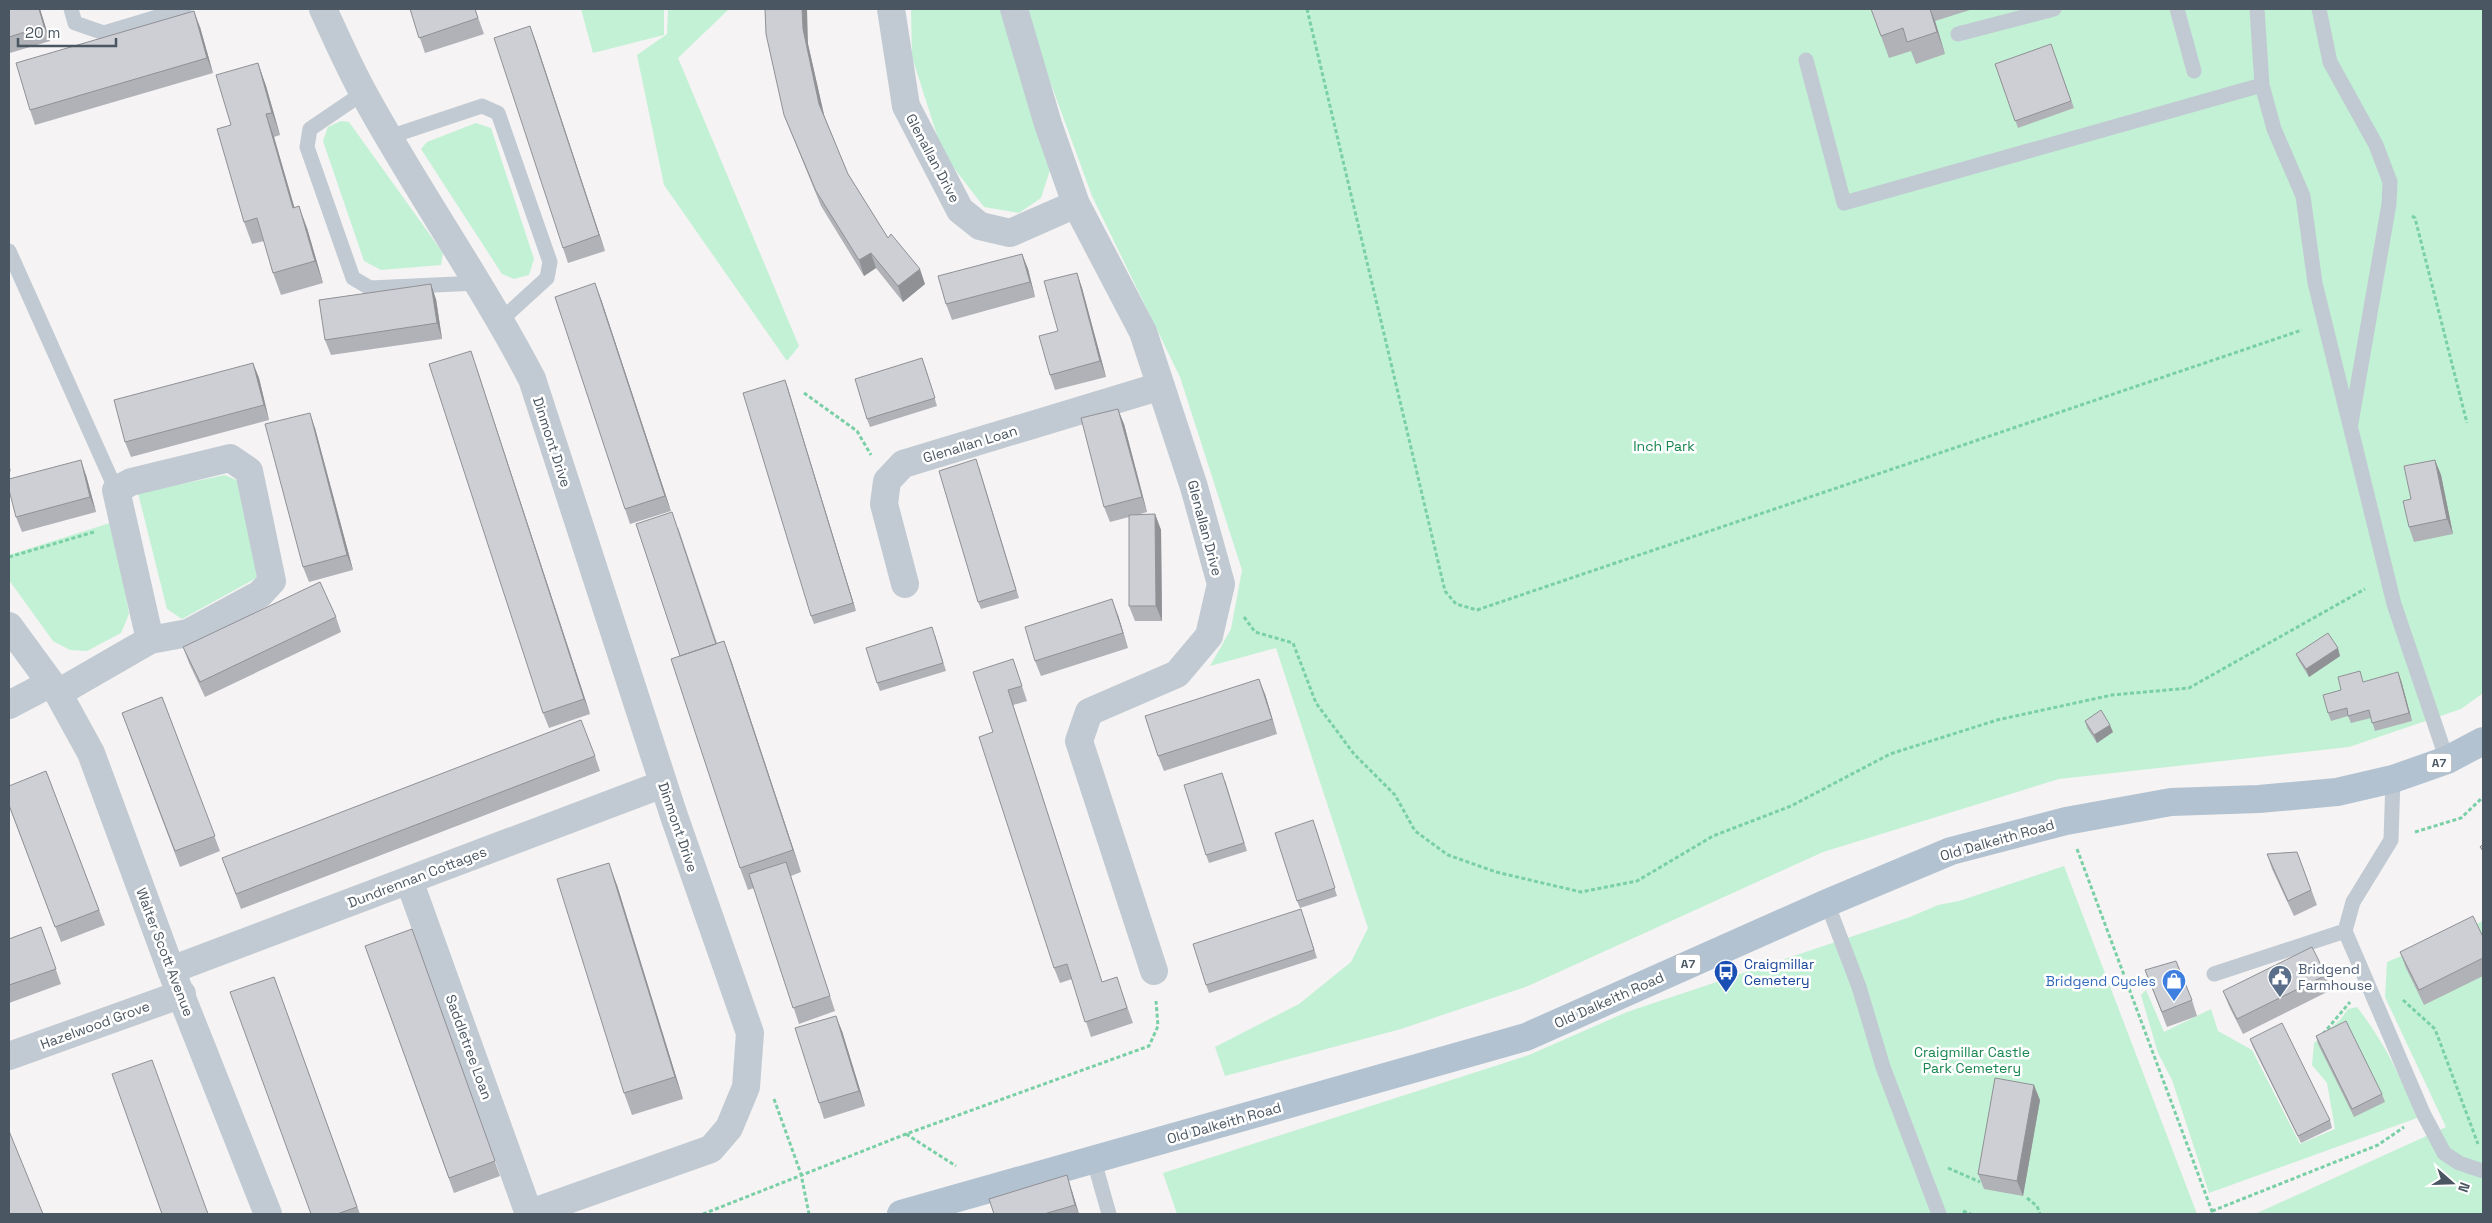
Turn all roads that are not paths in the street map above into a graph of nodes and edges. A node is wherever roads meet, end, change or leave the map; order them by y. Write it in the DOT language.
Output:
graph roads {
  1 [pos="71,9"];
  2 [pos="184,9"];
  3 [pos="323,9"];
  4 [pos="891,9"];
  5 [pos="1014,9"];
  6 [pos="2054,9"];
  7 [pos="2178,9"];
  8 [pos="2257,9"];
  9 [pos="2319,9"];
  10 [pos="1958,34"];
  11 [pos="1806,60"];
  12 [pos="2194,71"];
  13 [pos="2262,85"];
  14 [pos="363,93"];
  15 [pos="389,137"];
  16 [pos="1076,204"];
  17 [pos="9,251"];
  18 [pos="478,283"];
  19 [pos="501,320"];
  20 [pos="1162,386"];
  21 [pos="2350,430"];
  22 [pos="116,490"];
  23 [pos="907,583"];
  24 [pos="9,626"];
  25 [pos="150,640"];
  26 [pos="54,688"];
  27 [pos="9,705"];
  28 [pos="2483,740"];
  29 [pos="2447,760"];
  30 [pos="2392,779"];
  31 [pos="664,784"];
  32 [pos="409,880"];
  33 [pos="1827,903"];
  34 [pos="2345,930"];
  35 [pos="1154,971"];
  36 [pos="2214,974"];
  37 [pos="176,982"];
  38 [pos="9,1056"];
  39 [pos="1094,1161"];
  40 [pos="2483,1171"];
  41 [pos="268,1214"];
  42 [pos="529,1214"];
  43 [pos="902,1214"];
  44 [pos="1110,1214"];
  45 [pos="1939,1214"];
  1 -- 2 [label="lane"];
  3 -- 14 [label="street, Dinmont Drive"];
  4 -- 16 [label="street, Glenallan Drive"];
  5 -- 16 [label="street, Glenallan Drive"];
  6 -- 10 [label="lane"];
  7 -- 12 [label="lane"];
  8 -- 13 [label="lane"];
  9 -- 21 [label="lane"];
  11 -- 13 [label="lane"];
  13 -- 21 [label="lane"];
  14 -- 15 [label="street, Dinmont Drive"];
  14 -- 18 [label="lane"];
  15 -- 18 [label="street, Dinmont Drive"];
  15 -- 19 [label="lane"];
  16 -- 20 [label="street, Glenallan Drive"];
  17 -- 22 [label="lane"];
  18 -- 19 [label="street, Dinmont Drive"];
  19 -- 31 [label="street, Dinmont Drive"];
  20 -- 23 [label="street, Glenallan Loan"];
  20 -- 35 [label="street, Glenallan Drive"];
  21 -- 29 [label="lane"];
  22 -- 25 [label="street"];
  22 -- 25 [label="street"];
  24 -- 26 [label="street, Walter Scott Avenue"];
  25 -- 26 [label="street"];
  26 -- 27 [label="street"];
  26 -- 37 [label="street, Walter Scott Avenue"];
  28 -- 29 [label="main road, Old Dalkeith Road / A7"];
  29 -- 30 [label="main road, Old Dalkeith Road / A7"];
  30 -- 33 [label="main road, Old Dalkeith Road / A7"];
  30 -- 34 [label="lane"];
  31 -- 32 [label="street, Dundrennan Cottages"];
  31 -- 42 [label="street, Dinmont Drive"];
  32 -- 37 [label="street, Dundrennan Cottages"];
  32 -- 42 [label="street, Saddletree Loan"];
  33 -- 39 [label="main road, Old Dalkeith Road / A7"];
  33 -- 45 [label="lane"];
  34 -- 36 [label="lane"];
  34 -- 40 [label="lane"];
  37 -- 38 [label="street, Hazelwood Grove"];
  37 -- 41 [label="street, Walter Scott Avenue"];
  39 -- 43 [label="main road, Old Dalkeith Road / A7"];
  39 -- 44 [label="lane"];
}
